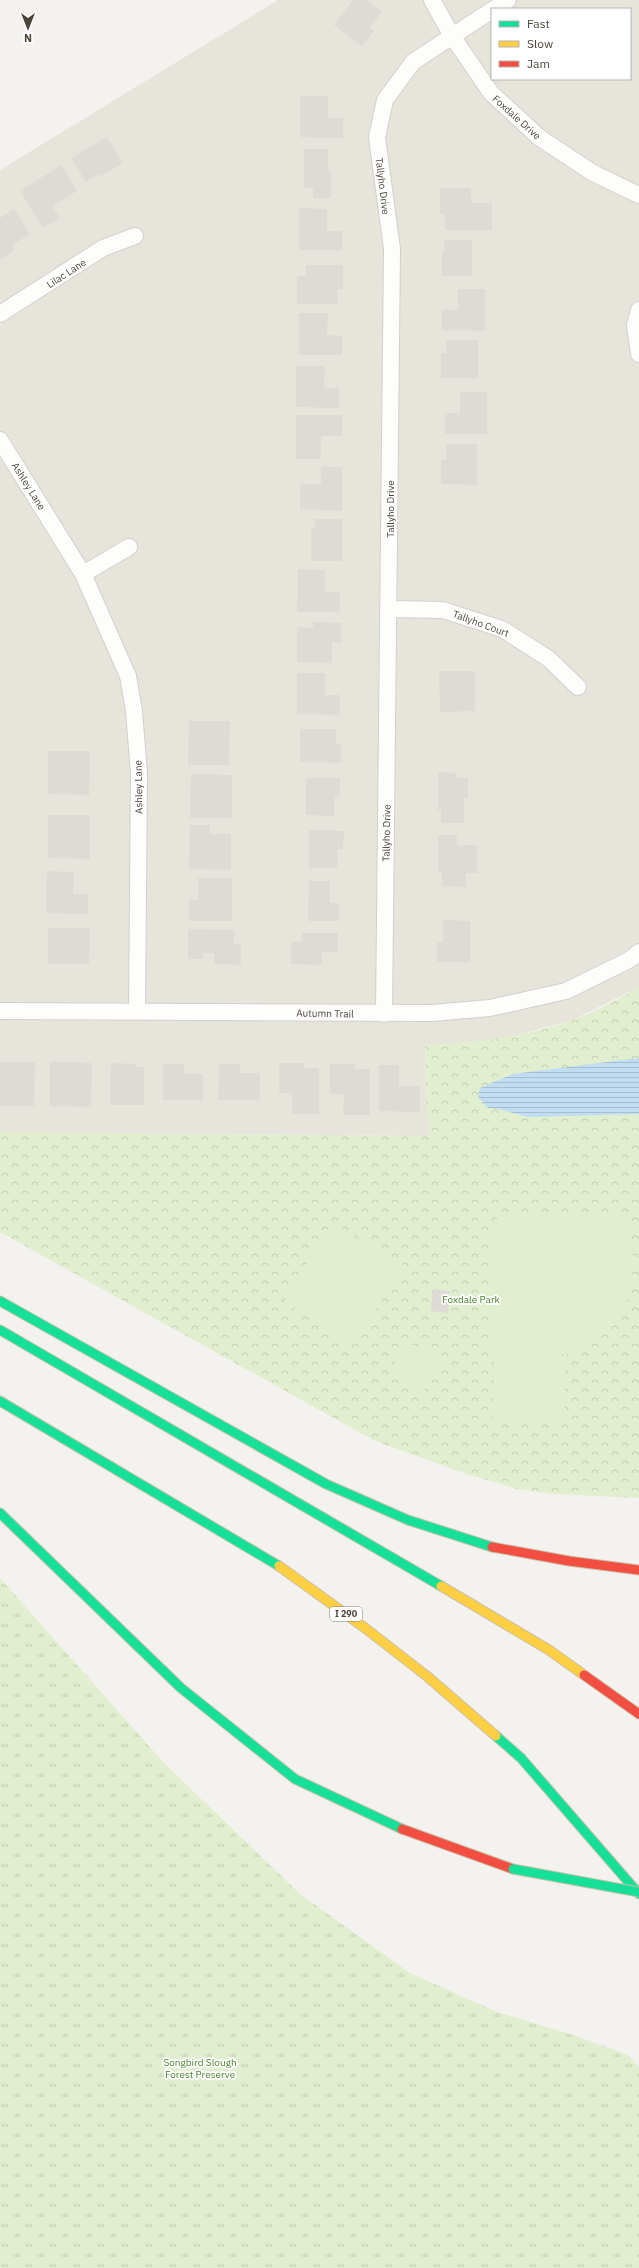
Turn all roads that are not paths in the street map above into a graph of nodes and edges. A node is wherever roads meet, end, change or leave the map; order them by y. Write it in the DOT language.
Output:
graph roads {
  1 [pos="432,0"];
  2 [pos="508,0"];
  3 [pos="496,8"];
  4 [pos="491,11"];
  5 [pos="452,36"];
  6 [pos="639,195"];
  7 [pos="134,236"];
  8 [pos="639,310"];
  9 [pos="0,314"];
  10 [pos="639,354"];
  11 [pos="0,440"];
  12 [pos="129,547"];
  13 [pos="83,574"];
  14 [pos="389,609"];
  15 [pos="578,687"];
  16 [pos="639,952"];
  17 [pos="0,1011"];
  18 [pos="137,1011"];
  19 [pos="384,1014"];
  20 [pos="0,1301"];
  21 [pos="0,1330"];
  22 [pos="0,1401"];
  23 [pos="0,1513"];
  24 [pos="639,1570"];
  25 [pos="639,1714"];
  26 [pos="639,1893"];
  1 -- 5 [label="street, Foxdale Drive"];
  2 -- 3 [label="street, Tallyho Drive"];
  4 -- 5 [label="street, Tallyho Drive"];
  5 -- 6 [label="street, Foxdale Drive"];
  5 -- 14 [label="street, Tallyho Drive"];
  7 -- 9 [label="street, Lilac Lane"];
  8 -- 10 [label="street"];
  11 -- 13 [label="street, Ashley Lane"];
  12 -- 13 [label="street"];
  13 -- 18 [label="street, Ashley Lane"];
  14 -- 15 [label="street, Tallyho Court"];
  14 -- 19 [label="street, Tallyho Drive"];
  16 -- 19 [label="street, Autumn Trail"];
  17 -- 18 [label="street, Autumn Trail"];
  18 -- 19 [label="street, Autumn Trail"];
  20 -- 24 [label="highway"];
  21 -- 25 [label="highway"];
  22 -- 26 [label="highway, I 290"];
  23 -- 26 [label="highway, bridge"];
}
